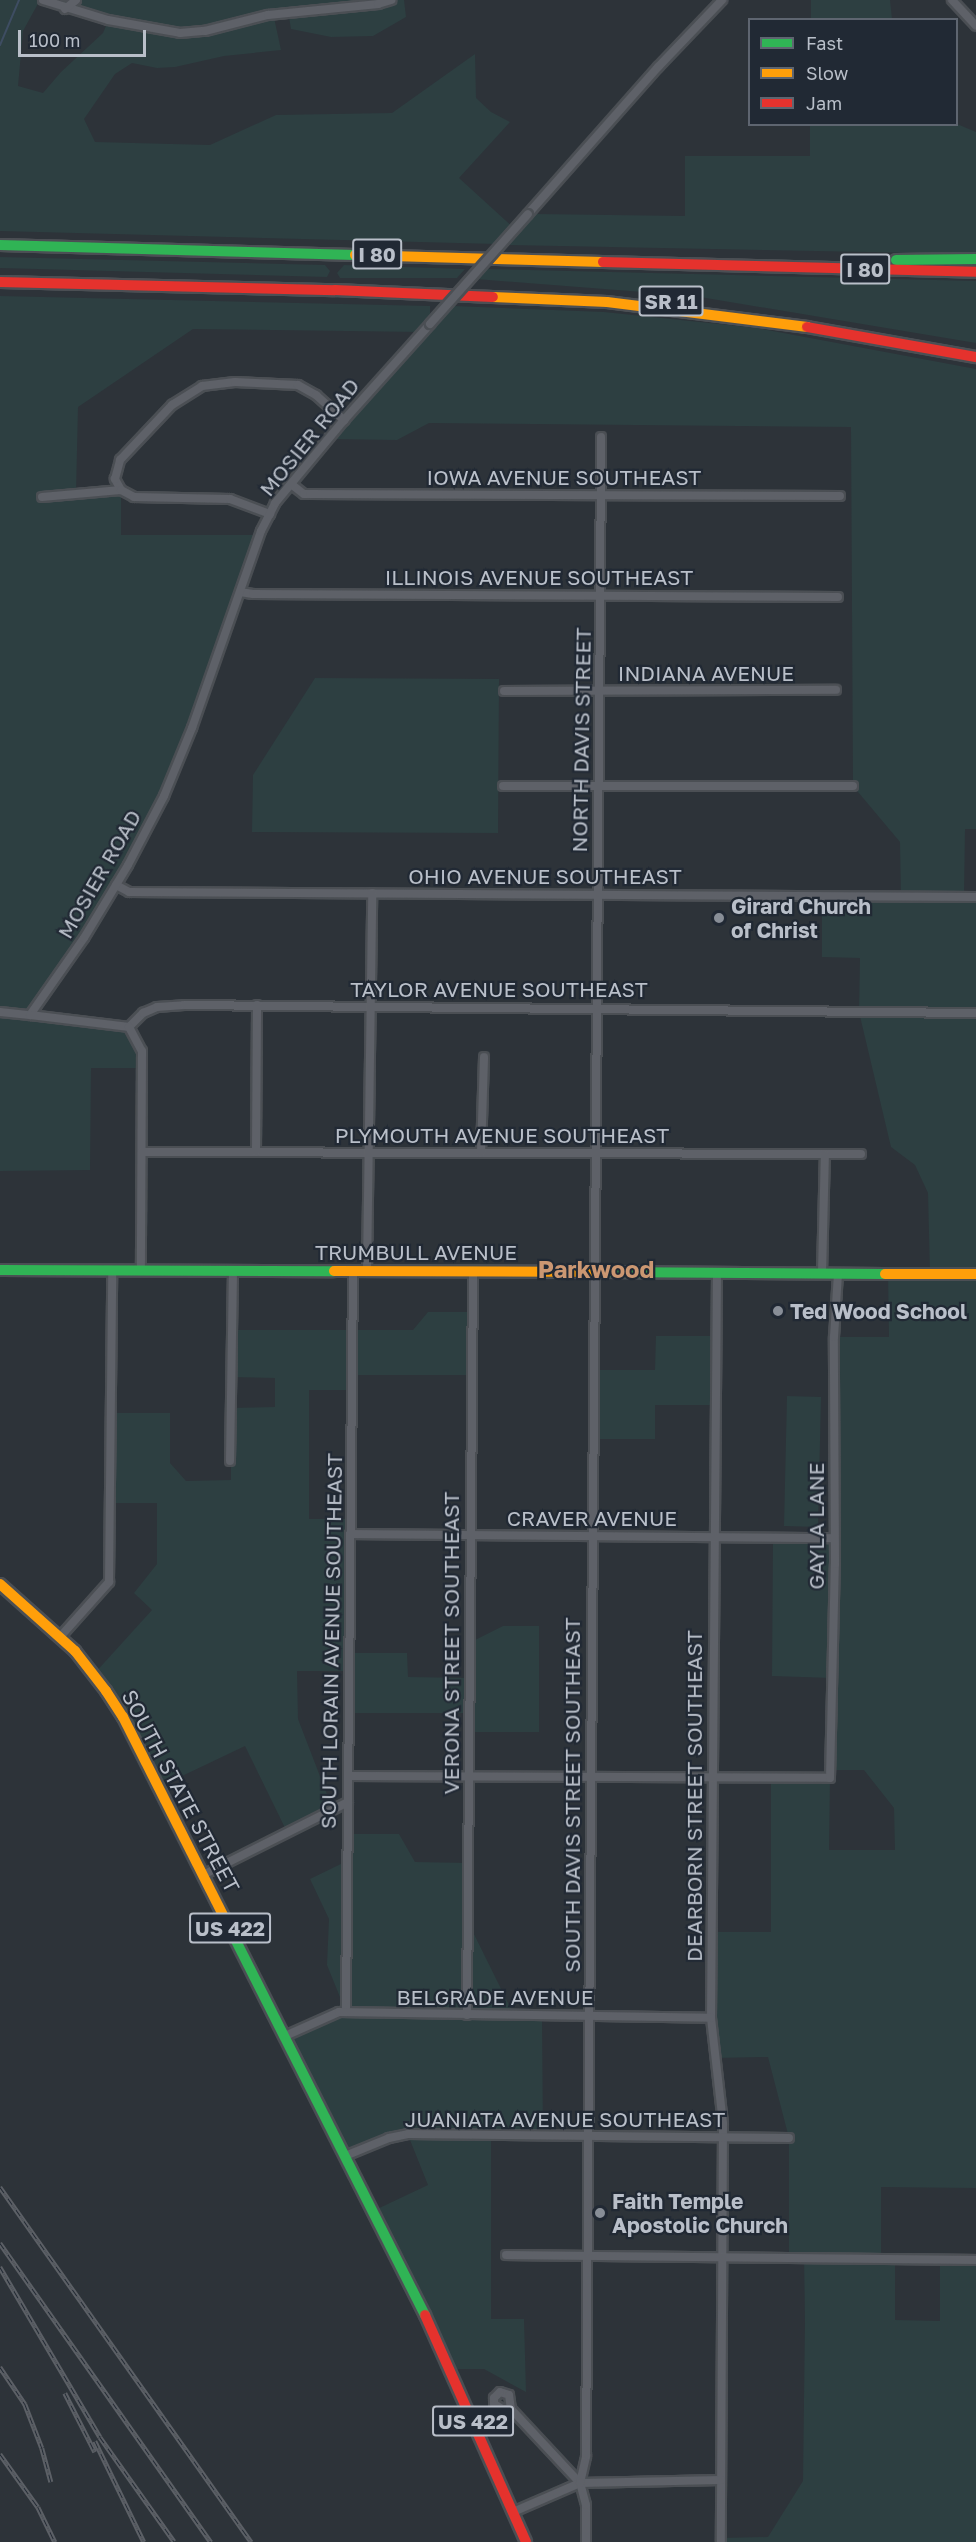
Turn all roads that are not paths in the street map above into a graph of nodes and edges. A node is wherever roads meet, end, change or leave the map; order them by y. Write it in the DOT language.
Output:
graph roads {
  1 [pos="43,0"];
  2 [pos="76,0"];
  3 [pos="391,0"];
  4 [pos="722,0"];
  5 [pos="952,0"];
  6 [pos="65,9"];
  7 [pos="976,26"];
  8 [pos="0,245"];
  9 [pos="976,260"];
  10 [pos="755,264"];
  11 [pos="976,272"];
  12 [pos="0,282"];
  13 [pos="363,292"];
  14 [pos="976,350"];
  15 [pos="976,357"];
  16 [pos="344,420"];
  17 [pos="601,437"];
  18 [pos="291,484"];
  19 [pos="121,490"];
  20 [pos="600,496"];
  21 [pos="840,496"];
  22 [pos="42,497"];
  23 [pos="270,514"];
  24 [pos="240,592"];
  25 [pos="600,596"];
  26 [pos="838,597"];
  27 [pos="836,690"];
  28 [pos="504,691"];
  29 [pos="599,691"];
  30 [pos="503,786"];
  31 [pos="598,786"];
  32 [pos="853,786"];
  33 [pos="116,885"];
  34 [pos="372,893"];
  35 [pos="597,895"];
  36 [pos="976,897"];
  37 [pos="257,1005"];
  38 [pos="371,1006"];
  39 [pos="596,1007"];
  40 [pos="0,1012"];
  41 [pos="976,1013"];
  42 [pos="30,1015"];
  43 [pos="129,1027"];
  44 [pos="484,1057"];
  45 [pos="142,1152"];
  46 [pos="256,1152"];
  47 [pos="369,1152"];
  48 [pos="481,1153"];
  49 [pos="596,1153"];
  50 [pos="825,1154"];
  51 [pos="861,1154"];
  52 [pos="0,1270"];
  53 [pos="112,1270"];
  54 [pos="141,1270"];
  55 [pos="233,1270"];
  56 [pos="353,1271"];
  57 [pos="368,1271"];
  58 [pos="473,1271"];
  59 [pos="595,1272"];
  60 [pos="717,1272"];
  61 [pos="822,1273"];
  62 [pos="838,1273"];
  63 [pos="976,1274"];
  64 [pos="230,1461"];
  65 [pos="350,1534"];
  66 [pos="470,1535"];
  67 [pos="592,1536"];
  68 [pos="715,1536"];
  69 [pos="834,1538"];
  70 [pos="0,1584"];
  71 [pos="60,1637"];
  72 [pos="468,1775"];
  73 [pos="590,1775"];
  74 [pos="349,1776"];
  75 [pos="712,1776"];
  76 [pos="348,1802"];
  77 [pos="203,1875"];
  78 [pos="346,2012"];
  79 [pos="467,2015"];
  80 [pos="588,2016"];
  81 [pos="711,2018"];
  82 [pos="285,2036"];
  83 [pos="588,2136"];
  84 [pos="723,2137"];
  85 [pos="789,2138"];
  86 [pos="345,2156"];
  87 [pos="506,2255"];
  88 [pos="586,2255"];
  89 [pos="722,2255"];
  90 [pos="976,2260"];
  91 [pos="511,2409"];
  92 [pos="721,2481"];
  93 [pos="580,2483"];
  94 [pos="513,2512"];
  95 [pos="526,2542"];
  96 [pos="586,2542"];
  97 [pos="721,2542"];
  1 -- 6 [label="street"];
  2 -- 6 [label="street"];
  3 -- 6 [label="street"];
  4 -- 16 [label="street, MOSIER ROAD, bridge"];
  5 -- 7 [label="street"];
  8 -- 10 [label="main road, I 80"];
  9 -- 10 [label="main road"];
  10 -- 11 [label="main road, I 80"];
  12 -- 13 [label="main road, I 80"];
  13 -- 14 [label="main road, SR 11"];
  13 -- 15 [label="main road, I 80"];
  16 -- 18 [label="street, MOSIER ROAD"];
  16 -- 19 [label="street"];
  17 -- 20 [label="street, NORTH DAVIS STREET"];
  18 -- 20 [label="street, IOWA AVENUE SOUTHEAST"];
  18 -- 23 [label="street, MOSIER ROAD"];
  19 -- 22 [label="street"];
  19 -- 23 [label="street"];
  20 -- 21 [label="street, IOWA AVENUE SOUTHEAST"];
  20 -- 25 [label="street, NORTH DAVIS STREET"];
  23 -- 24 [label="street, MOSIER ROAD"];
  24 -- 25 [label="street, ILLINOIS AVENUE SOUTHEAST"];
  24 -- 33 [label="street, MOSIER ROAD"];
  25 -- 26 [label="street, ILLINOIS AVENUE SOUTHEAST"];
  25 -- 29 [label="street, NORTH DAVIS STREET"];
  27 -- 29 [label="street, INDIANA AVENUE"];
  28 -- 29 [label="street, INDIANA AVENUE"];
  29 -- 31 [label="street, NORTH DAVIS STREET"];
  30 -- 31 [label="street"];
  31 -- 32 [label="street"];
  31 -- 35 [label="street, NORTH DAVIS STREET"];
  33 -- 34 [label="street, OHIO AVENUE SOUTHEAST"];
  33 -- 42 [label="street, MOSIER ROAD"];
  34 -- 35 [label="street, OHIO AVENUE SOUTHEAST"];
  34 -- 38 [label="street"];
  35 -- 36 [label="street, OHIO AVENUE SOUTHEAST"];
  35 -- 39 [label="street, NORTH DAVIS STREET"];
  37 -- 38 [label="street, TAYLOR AVENUE SOUTHEAST"];
  37 -- 43 [label="street, TAYLOR AVENUE SOUTHEAST"];
  37 -- 46 [label="street"];
  38 -- 39 [label="street, TAYLOR AVENUE SOUTHEAST"];
  38 -- 47 [label="street"];
  39 -- 41 [label="street, TAYLOR AVENUE SOUTHEAST"];
  39 -- 49 [label="street, NORTH DAVIS STREET"];
  40 -- 42 [label="street"];
  42 -- 43 [label="street"];
  43 -- 45 [label="street"];
  44 -- 48 [label="street"];
  45 -- 46 [label="street, PLYMOUTH AVENUE SOUTHEAST"];
  45 -- 54 [label="street"];
  46 -- 47 [label="street, PLYMOUTH AVENUE SOUTHEAST"];
  47 -- 48 [label="street, PLYMOUTH AVENUE SOUTHEAST"];
  47 -- 57 [label="street"];
  48 -- 49 [label="street, PLYMOUTH AVENUE SOUTHEAST"];
  49 -- 50 [label="street, PLYMOUTH AVENUE SOUTHEAST"];
  49 -- 59 [label="street, NORTH DAVIS STREET"];
  50 -- 51 [label="street, PLYMOUTH AVENUE SOUTHEAST"];
  50 -- 61 [label="street"];
  52 -- 53 [label="main road, TRUMBULL AVENUE"];
  53 -- 54 [label="main road, TRUMBULL AVENUE"];
  53 -- 71 [label="street"];
  54 -- 55 [label="main road, TRUMBULL AVENUE"];
  55 -- 56 [label="main road, TRUMBULL AVENUE"];
  55 -- 64 [label="street"];
  56 -- 57 [label="main road, TRUMBULL AVENUE"];
  56 -- 65 [label="street, SOUTH LORAIN AVENUE SOUTHEAST"];
  57 -- 58 [label="main road, TRUMBULL AVENUE"];
  58 -- 59 [label="main road, TRUMBULL AVENUE"];
  58 -- 66 [label="street, VERONA STREET SOUTHEAST"];
  59 -- 60 [label="main road, TRUMBULL AVENUE"];
  59 -- 67 [label="street, SOUTH DAVIS STREET SOUTHEAST"];
  60 -- 61 [label="main road, TRUMBULL AVENUE"];
  60 -- 68 [label="street, DEARBORN STREET SOUTHEAST"];
  61 -- 62 [label="main road, TRUMBULL AVENUE"];
  62 -- 63 [label="main road, TRUMBULL AVENUE"];
  62 -- 69 [label="street, GAYLA LANE"];
  65 -- 66 [label="street, CRAVER AVENUE"];
  65 -- 74 [label="street, SOUTH LORAIN AVENUE SOUTHEAST"];
  66 -- 67 [label="street, CRAVER AVENUE"];
  66 -- 72 [label="street, VERONA STREET SOUTHEAST"];
  67 -- 68 [label="street, CRAVER AVENUE"];
  67 -- 73 [label="street, SOUTH DAVIS STREET SOUTHEAST"];
  68 -- 69 [label="street, CRAVER AVENUE"];
  68 -- 75 [label="street, DEARBORN STREET SOUTHEAST"];
  69 -- 75 [label="street, GAYLA LANE"];
  70 -- 71 [label="main road, SOUTH STATE STREET / US 422"];
  71 -- 77 [label="main road, SOUTH STATE STREET / US 422"];
  72 -- 73 [label="street"];
  72 -- 74 [label="street"];
  72 -- 79 [label="street, VERONA STREET SOUTHEAST"];
  73 -- 75 [label="street"];
  73 -- 80 [label="street, SOUTH DAVIS STREET SOUTHEAST"];
  74 -- 76 [label="street, SOUTH LORAIN AVENUE SOUTHEAST"];
  75 -- 81 [label="street, DEARBORN STREET SOUTHEAST"];
  76 -- 77 [label="street"];
  76 -- 78 [label="street, SOUTH LORAIN AVENUE SOUTHEAST"];
  77 -- 82 [label="main road, SOUTH STATE STREET / US 422"];
  78 -- 79 [label="street, BELGRADE AVENUE"];
  78 -- 82 [label="street, BELGRADE AVENUE"];
  79 -- 80 [label="street, BELGRADE AVENUE"];
  80 -- 81 [label="street, BELGRADE AVENUE"];
  80 -- 83 [label="street, SOUTH DAVIS STREET SOUTHEAST"];
  81 -- 84 [label="street, DEARBORN STREET SOUTHEAST"];
  82 -- 86 [label="main road, SOUTH STATE STREET / US 422"];
  83 -- 84 [label="street, JUANIATA AVENUE SOUTHEAST"];
  83 -- 86 [label="street, JUANIATA AVENUE SOUTHEAST"];
  83 -- 88 [label="street, SOUTH DAVIS STREET SOUTHEAST"];
  84 -- 85 [label="street, JUANIATA AVENUE SOUTHEAST"];
  84 -- 89 [label="street, DEARBORN STREET SOUTHEAST"];
  86 -- 94 [label="main road, SOUTH STATE STREET / US 422"];
  87 -- 88 [label="street"];
  88 -- 89 [label="street"];
  88 -- 93 [label="street, SOUTH DAVIS STREET SOUTHEAST"];
  89 -- 90 [label="street"];
  89 -- 92 [label="street, DEARBORN STREET SOUTHEAST"];
  91 -- 93 [label="street"];
  92 -- 93 [label="street"];
  92 -- 97 [label="street, DEARBORN STREET SOUTHEAST"];
  93 -- 94 [label="street"];
  93 -- 96 [label="street"];
  94 -- 95 [label="main road, US 422"];
}
